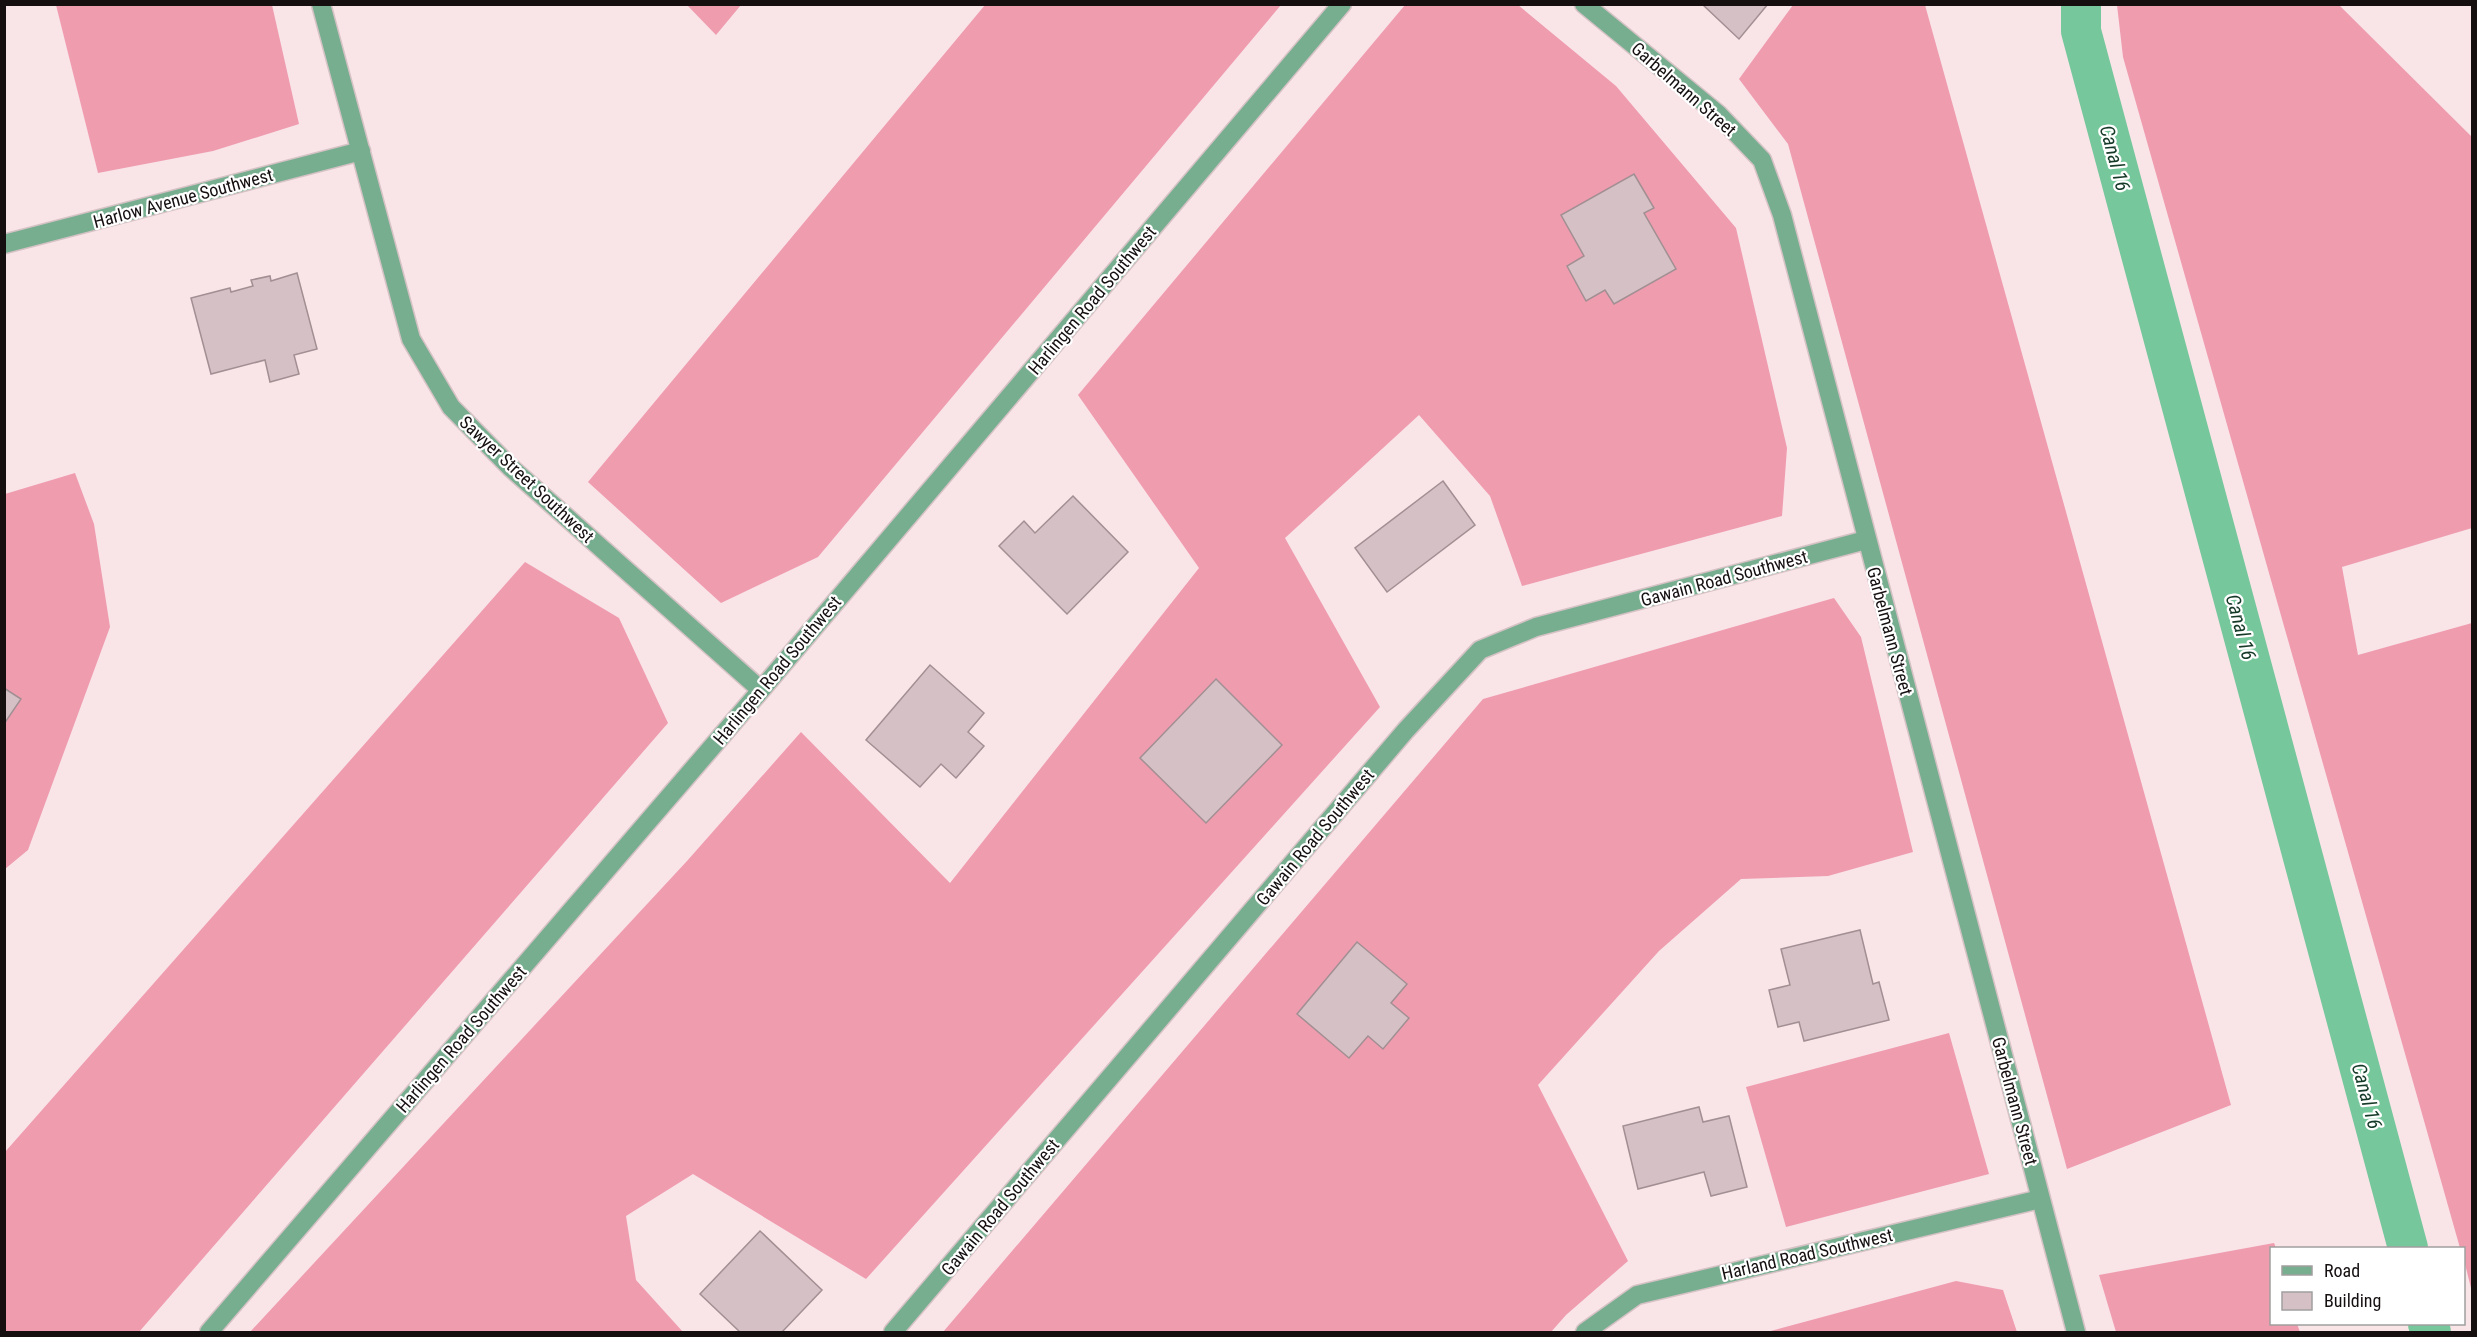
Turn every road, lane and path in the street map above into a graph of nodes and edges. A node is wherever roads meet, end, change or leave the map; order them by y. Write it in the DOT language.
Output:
graph roads {
  1 [pos="321,4"];
  2 [pos="1342,4"];
  3 [pos="1584,4"];
  4 [pos="361,151"];
  5 [pos="4,244"];
  6 [pos="1866,540"];
  7 [pos="761,690"];
  8 [pos="2040,1198"];
  9 [pos="208,1332"];
  10 [pos="893,1332"];
  11 [pos="1585,1332"];
  12 [pos="2076,1332"];
  1 -- 4 [label="street, Sawyer Street Southwest"];
  2 -- 7 [label="street, Harlingen Road Southwest"];
  3 -- 6 [label="street, Garbelmann Street"];
  4 -- 5 [label="street, Harlow Avenue Southwest"];
  4 -- 7 [label="street, Sawyer Street Southwest"];
  6 -- 8 [label="street, Garbelmann Street"];
  6 -- 10 [label="street, Gawain Road Southwest"];
  7 -- 9 [label="street, Harlingen Road Southwest"];
  8 -- 11 [label="street, Harland Road Southwest"];
  8 -- 12 [label="street, Garbelmann Street"];
}
